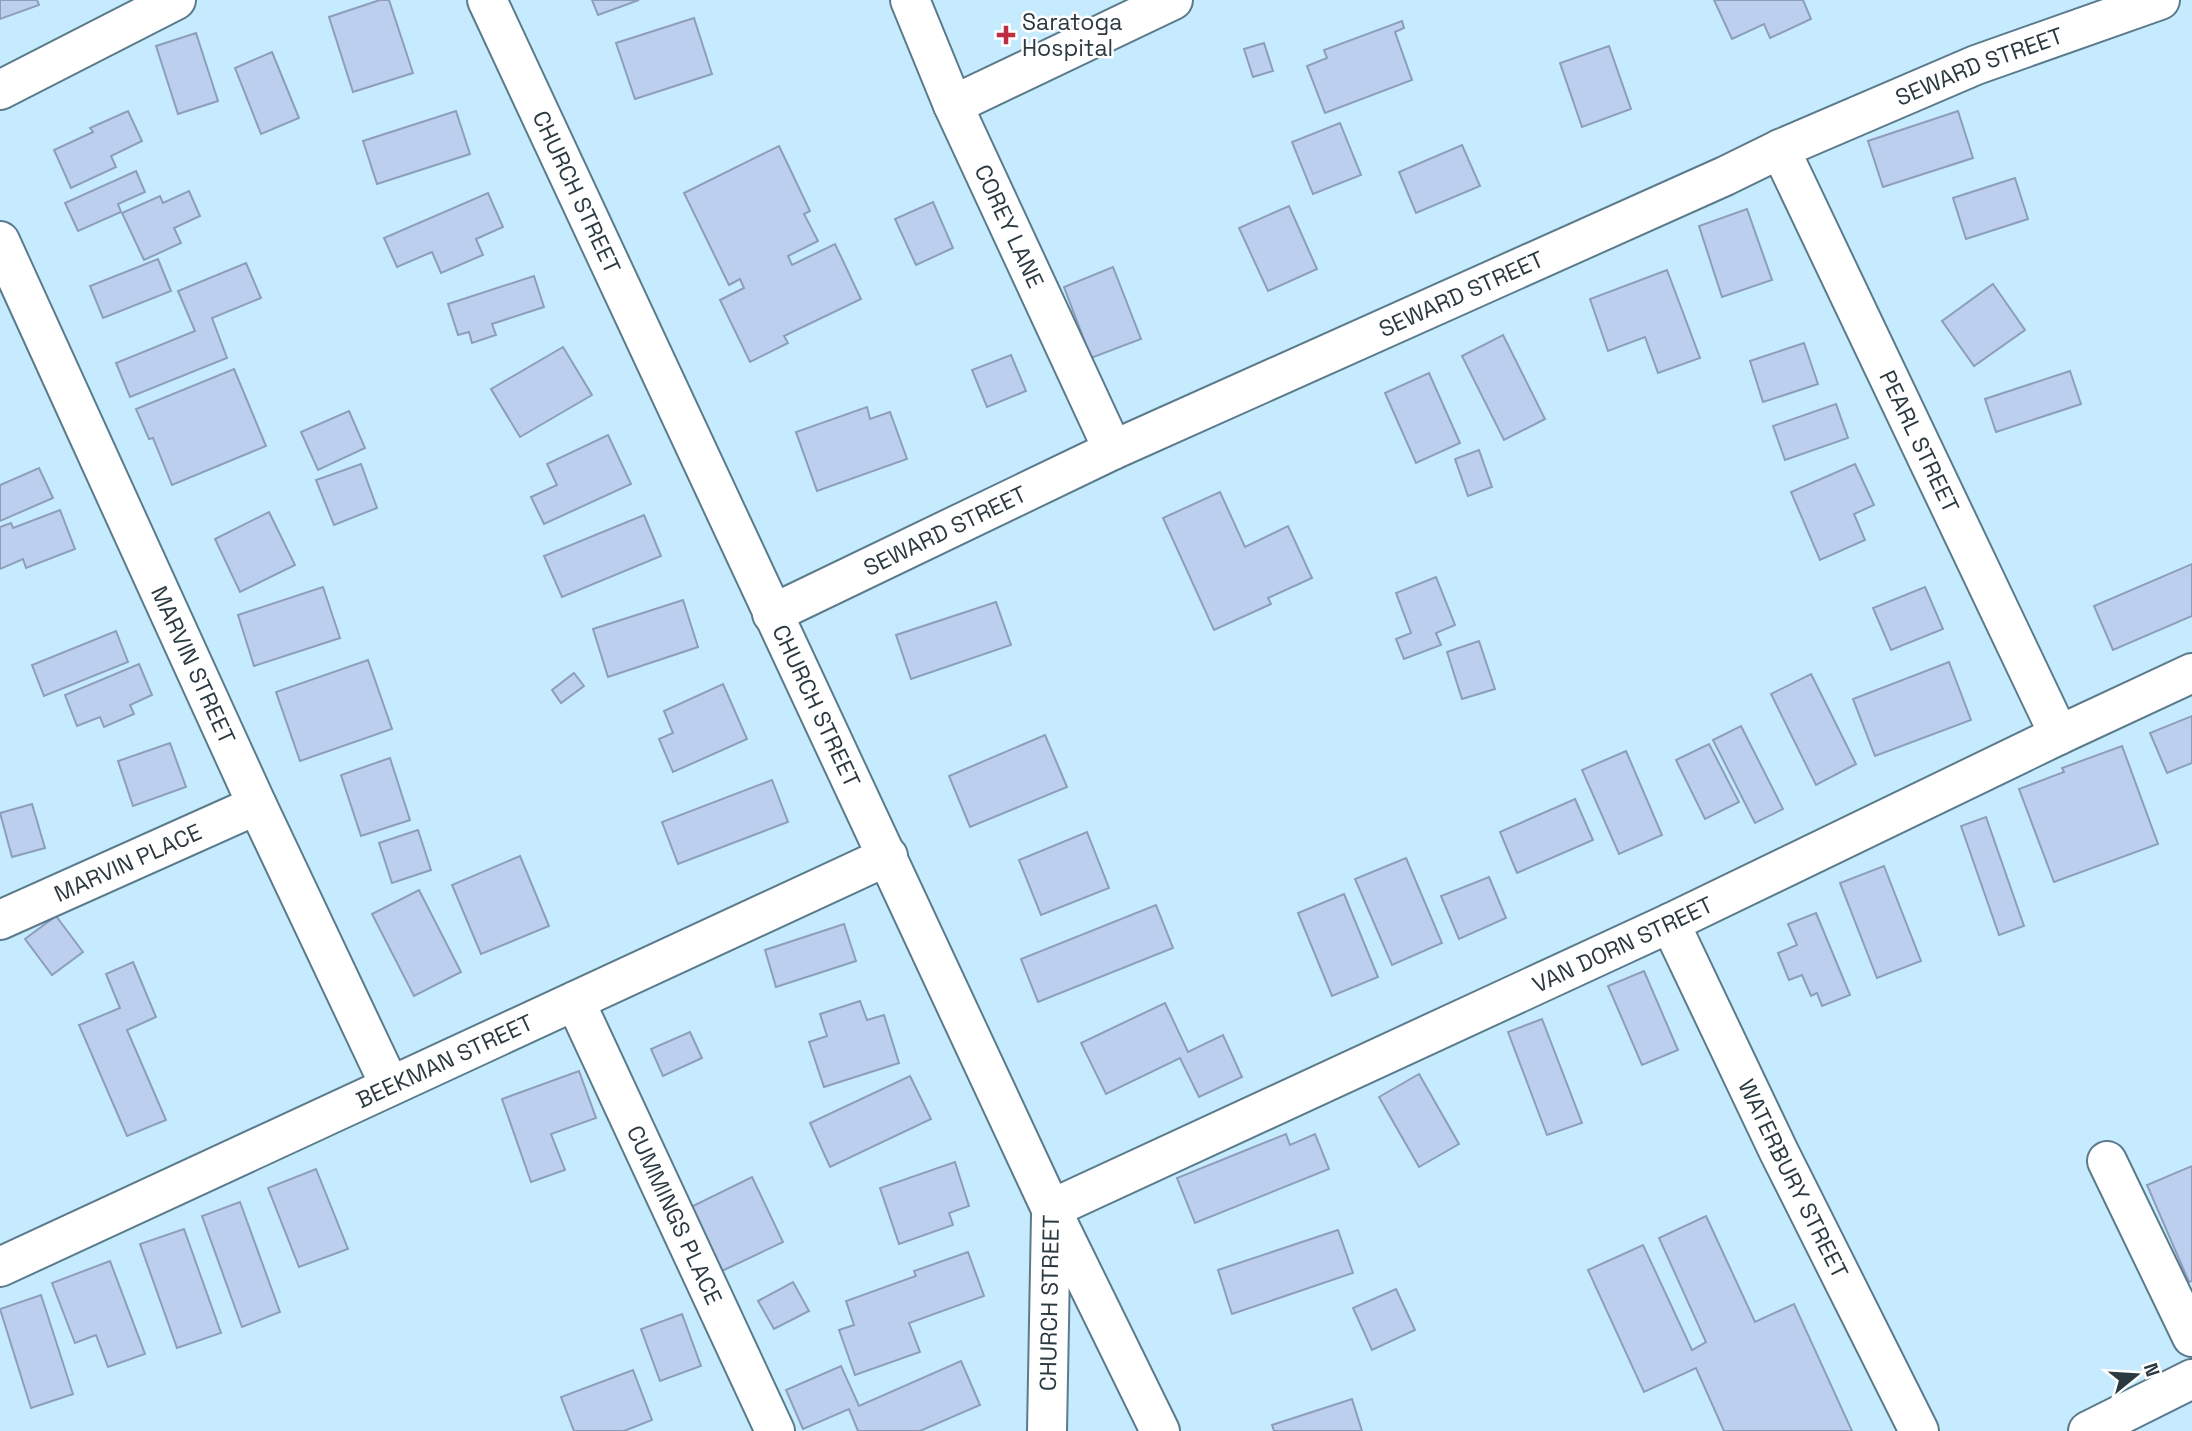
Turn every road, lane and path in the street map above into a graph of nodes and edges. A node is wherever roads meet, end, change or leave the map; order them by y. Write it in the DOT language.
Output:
graph roads {
  1 [pos="176,0"];
  2 [pos="487,0"];
  3 [pos="910,0"];
  4 [pos="1173,0"];
  5 [pos="2160,0"];
  6 [pos="0,90"];
  7 [pos="953,105"];
  8 [pos="1780,149"];
  9 [pos="0,241"];
  10 [pos="1113,450"];
  11 [pos="772,614"];
  12 [pos="2192,673"];
  13 [pos="2059,735"];
  14 [pos="257,805"];
  15 [pos="888,856"];
  16 [pos="0,920"];
  17 [pos="1670,923"];
  18 [pos="575,1001"];
  19 [pos="390,1086"];
  20 [pos="2107,1161"];
  21 [pos="1051,1209"];
  22 [pos="0,1267"];
  23 [pos="2192,1337"];
  24 [pos="2192,1380"];
  25 [pos="775,1431"];
  26 [pos="1047,1431"];
  27 [pos="1160,1431"];
  28 [pos="1919,1431"];
  29 [pos="2088,1431"];
  1 -- 6 [label="street"];
  2 -- 11 [label="street, CHURCH STREET"];
  3 -- 7 [label="street, COREY LANE"];
  4 -- 7 [label="street"];
  5 -- 8 [label="street, SEWARD STREET"];
  7 -- 10 [label="street, COREY LANE"];
  8 -- 10 [label="street, SEWARD STREET"];
  8 -- 13 [label="street, PEARL STREET"];
  9 -- 14 [label="street, MARVIN STREET"];
  10 -- 11 [label="street, SEWARD STREET"];
  11 -- 15 [label="street, CHURCH STREET"];
  12 -- 13 [label="street, VAN DORN STREET"];
  13 -- 17 [label="street, VAN DORN STREET"];
  14 -- 16 [label="street, MARVIN PLACE"];
  14 -- 19 [label="street, MARVIN STREET"];
  15 -- 18 [label="street, BEEKMAN STREET"];
  15 -- 21 [label="street, CHURCH STREET"];
  17 -- 21 [label="street, VAN DORN STREET"];
  17 -- 28 [label="street, WATERBURY STREET"];
  18 -- 19 [label="street, BEEKMAN STREET"];
  18 -- 25 [label="street, CUMMINGS PLACE"];
  19 -- 22 [label="street, BEEKMAN STREET"];
  20 -- 23 [label="street"];
  21 -- 26 [label="street, CHURCH STREET"];
  21 -- 27 [label="street"];
  24 -- 29 [label="street"];
}
